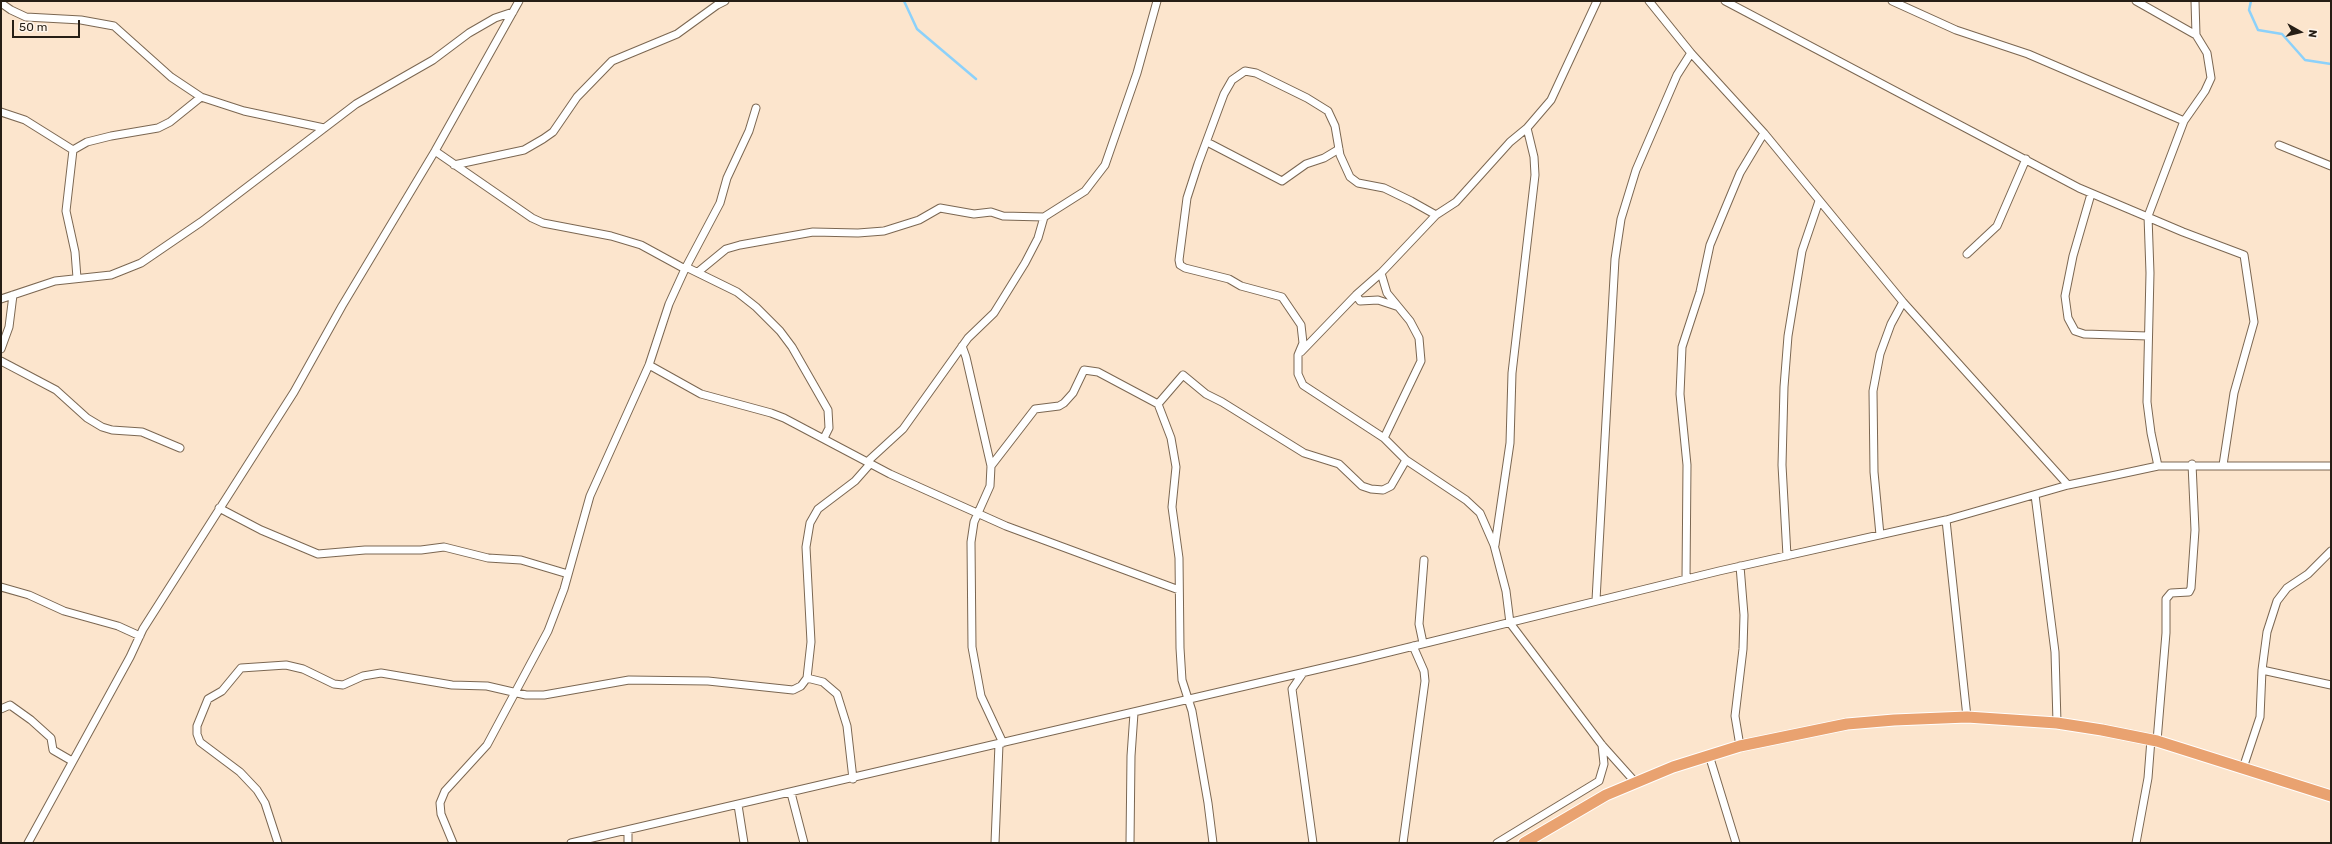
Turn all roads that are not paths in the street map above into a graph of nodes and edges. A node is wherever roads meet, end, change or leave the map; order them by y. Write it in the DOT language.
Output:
graph roads {
  1 [pos="725,1"];
  2 [pos="1157,1"];
  3 [pos="1597,1"];
  4 [pos="1649,1"];
  5 [pos="1725,1"];
  6 [pos="1892,1"];
  7 [pos="2136,1"];
  8 [pos="2195,1"];
  9 [pos="516,2"];
  10 [pos="1,3"];
  11 [pos="513,12"];
  12 [pos="2196,35"];
  13 [pos="1690,53"];
  14 [pos="201,97"];
  15 [pos="756,108"];
  16 [pos="1,112"];
  17 [pos="2184,121"];
  18 [pos="324,128"];
  19 [pos="1528,128"];
  20 [pos="1764,133"];
  21 [pos="1207,142"];
  22 [pos="2279,145"];
  23 [pos="1339,149"];
  24 [pos="73,150"];
  25 [pos="435,151"];
  26 [pos="2026,159"];
  27 [pos="454,165"];
  28 [pos="2331,166"];
  29 [pos="2091,194"];
  30 [pos="1819,201"];
  31 [pos="1436,215"];
  32 [pos="2148,216"];
  33 [pos="1044,217"];
  34 [pos="1967,254"];
  35 [pos="685,268"];
  36 [pos="698,272"];
  37 [pos="1381,273"];
  38 [pos="77,278"];
  39 [pos="13,294"];
  40 [pos="1356,295"];
  41 [pos="1,299"];
  42 [pos="1903,302"];
  43 [pos="1396,306"];
  44 [pos="2148,336"];
  45 [pos="962,346"];
  46 [pos="1,349"];
  47 [pos="1298,355"];
  48 [pos="1,361"];
  49 [pos="649,365"];
  50 [pos="1158,404"];
  51 [pos="824,438"];
  52 [pos="1384,438"];
  53 [pos="180,448"];
  54 [pos="1406,460"];
  55 [pos="869,463"];
  56 [pos="2192,464"];
  57 [pos="2223,465"];
  58 [pos="991,466"];
  59 [pos="2158,466"];
  60 [pos="2331,466"];
  61 [pos="2068,485"];
  62 [pos="2034,495"];
  63 [pos="219,508"];
  64 [pos="977,513"];
  65 [pos="1946,520"];
  66 [pos="1880,535"];
  67 [pos="1494,545"];
  68 [pos="2331,551"];
  69 [pos="1787,556"];
  70 [pos="1424,560"];
  71 [pos="1740,566"];
  72 [pos="568,574"];
  73 [pos="1686,579"];
  74 [pos="1,586"];
  75 [pos="1179,590"];
  76 [pos="1596,600"];
  77 [pos="1510,623"];
  78 [pos="140,636"];
  79 [pos="1423,643"];
  80 [pos="1413,646"];
  81 [pos="2262,670"];
  82 [pos="1303,673"];
  83 [pos="807,678"];
  84 [pos="2331,685"];
  85 [pos="514,693"];
  86 [pos="1188,700"];
  87 [pos="1,709"];
  88 [pos="1134,712"];
  89 [pos="1967,717"];
  90 [pos="2057,723"];
  91 [pos="2154,740"];
  92 [pos="1001,744"];
  93 [pos="1602,745"];
  94 [pos="1740,746"];
  95 [pos="1709,755"];
  96 [pos="72,761"];
  97 [pos="2244,768"];
  98 [pos="853,778"];
  99 [pos="1636,783"];
  100 [pos="791,793"];
  101 [pos="2331,796"];
  102 [pos="738,805"];
  103 [pos="628,830"];
  104 [pos="28,843"];
  105 [pos="278,843"];
  106 [pos="453,843"];
  107 [pos="571,843"];
  108 [pos="628,843"];
  109 [pos="744,843"];
  110 [pos="804,843"];
  111 [pos="995,843"];
  112 [pos="1130,843"];
  113 [pos="1213,843"];
  114 [pos="1313,843"];
  115 [pos="1403,843"];
  116 [pos="1497,843"];
  117 [pos="1524,843"];
  118 [pos="1736,843"];
  119 [pos="2136,843"];
  1 -- 27 [label="street"];
  2 -- 33 [label="street"];
  3 -- 19 [label="street"];
  4 -- 13 [label="street"];
  5 -- 26 [label="street"];
  6 -- 17 [label="street"];
  7 -- 12 [label="street"];
  8 -- 12 [label="street"];
  9 -- 11 [label="street"];
  10 -- 14 [label="street"];
  11 -- 18 [label="street"];
  11 -- 25 [label="street"];
  12 -- 17 [label="street"];
  13 -- 20 [label="street"];
  13 -- 76 [label="street"];
  14 -- 18 [label="street"];
  14 -- 24 [label="street"];
  15 -- 35 [label="street"];
  16 -- 24 [label="street"];
  17 -- 32 [label="street"];
  18 -- 38 [label="street"];
  19 -- 31 [label="street"];
  19 -- 67 [label="street"];
  20 -- 30 [label="street"];
  20 -- 73 [label="street"];
  21 -- 23 [label="street"];
  21 -- 23 [label="street"];
  21 -- 47 [label="street"];
  22 -- 28 [label="street"];
  23 -- 31 [label="street"];
  24 -- 38 [label="street"];
  25 -- 27 [label="street"];
  25 -- 63 [label="street"];
  26 -- 29 [label="street"];
  26 -- 34 [label="street"];
  27 -- 35 [label="street"];
  29 -- 32 [label="street"];
  29 -- 44 [label="street"];
  30 -- 42 [label="street"];
  30 -- 69 [label="street"];
  31 -- 37 [label="street"];
  32 -- 44 [label="street"];
  32 -- 57 [label="street"];
  33 -- 36 [label="street"];
  33 -- 45 [label="street"];
  35 -- 36 [label="street"];
  35 -- 49 [label="street"];
  36 -- 51 [label="street"];
  37 -- 40 [label="street"];
  37 -- 43 [label="street"];
  38 -- 39 [label="street"];
  39 -- 41 [label="street"];
  39 -- 46 [label="street"];
  40 -- 43 [label="street"];
  40 -- 47 [label="street"];
  42 -- 61 [label="street"];
  42 -- 66 [label="street"];
  43 -- 52 [label="street"];
  44 -- 59 [label="street"];
  45 -- 55 [label="street"];
  45 -- 58 [label="street"];
  47 -- 52 [label="street"];
  48 -- 53 [label="street"];
  49 -- 51 [label="street"];
  49 -- 72 [label="street"];
  50 -- 54 [label="street"];
  50 -- 58 [label="street"];
  50 -- 75 [label="street"];
  51 -- 55 [label="street"];
  52 -- 54 [label="street"];
  54 -- 67 [label="street"];
  55 -- 64 [label="street"];
  55 -- 83 [label="street"];
  56 -- 57 [label="street"];
  56 -- 59 [label="street"];
  56 -- 91 [label="street"];
  57 -- 60 [label="street"];
  58 -- 64 [label="street"];
  59 -- 61 [label="street"];
  61 -- 62 [label="street"];
  62 -- 65 [label="street"];
  62 -- 90 [label="street"];
  63 -- 72 [label="street"];
  63 -- 78 [label="street"];
  64 -- 75 [label="street"];
  64 -- 92 [label="street"];
  65 -- 66 [label="street"];
  65 -- 89 [label="street"];
  66 -- 69 [label="street"];
  67 -- 77 [label="street"];
  68 -- 81 [label="street"];
  69 -- 71 [label="street"];
  70 -- 79 [label="street"];
  71 -- 73 [label="street"];
  71 -- 94 [label="street"];
  72 -- 85 [label="street"];
  73 -- 76 [label="street"];
  74 -- 78 [label="street"];
  75 -- 86 [label="street"];
  76 -- 77 [label="street"];
  77 -- 79 [label="street"];
  77 -- 93 [label="street"];
  78 -- 96 [label="street"];
  79 -- 80 [label="street"];
  80 -- 82 [label="street"];
  80 -- 115 [label="street"];
  81 -- 84 [label="street"];
  81 -- 97 [label="street"];
  82 -- 86 [label="street"];
  82 -- 114 [label="street"];
  83 -- 85 [label="street"];
  83 -- 98 [label="street"];
  85 -- 105 [label="street"];
  85 -- 106 [label="street"];
  86 -- 88 [label="street"];
  86 -- 113 [label="street"];
  87 -- 96 [label="street"];
  88 -- 92 [label="street"];
  88 -- 112 [label="street"];
  89 -- 90 [label="main road"];
  89 -- 94 [label="main road"];
  90 -- 91 [label="main road"];
  91 -- 97 [label="main road"];
  91 -- 119 [label="street"];
  92 -- 98 [label="street"];
  92 -- 111 [label="street"];
  93 -- 99 [label="street"];
  93 -- 116 [label="street"];
  94 -- 95 [label="main road"];
  95 -- 99 [label="main road"];
  95 -- 118 [label="street"];
  96 -- 104 [label="street"];
  97 -- 101 [label="main road"];
  98 -- 100 [label="street"];
  99 -- 117 [label="main road"];
  100 -- 102 [label="street"];
  100 -- 110 [label="street"];
  102 -- 103 [label="street"];
  102 -- 109 [label="street"];
  103 -- 107 [label="street"];
  103 -- 108 [label="street"];
}
